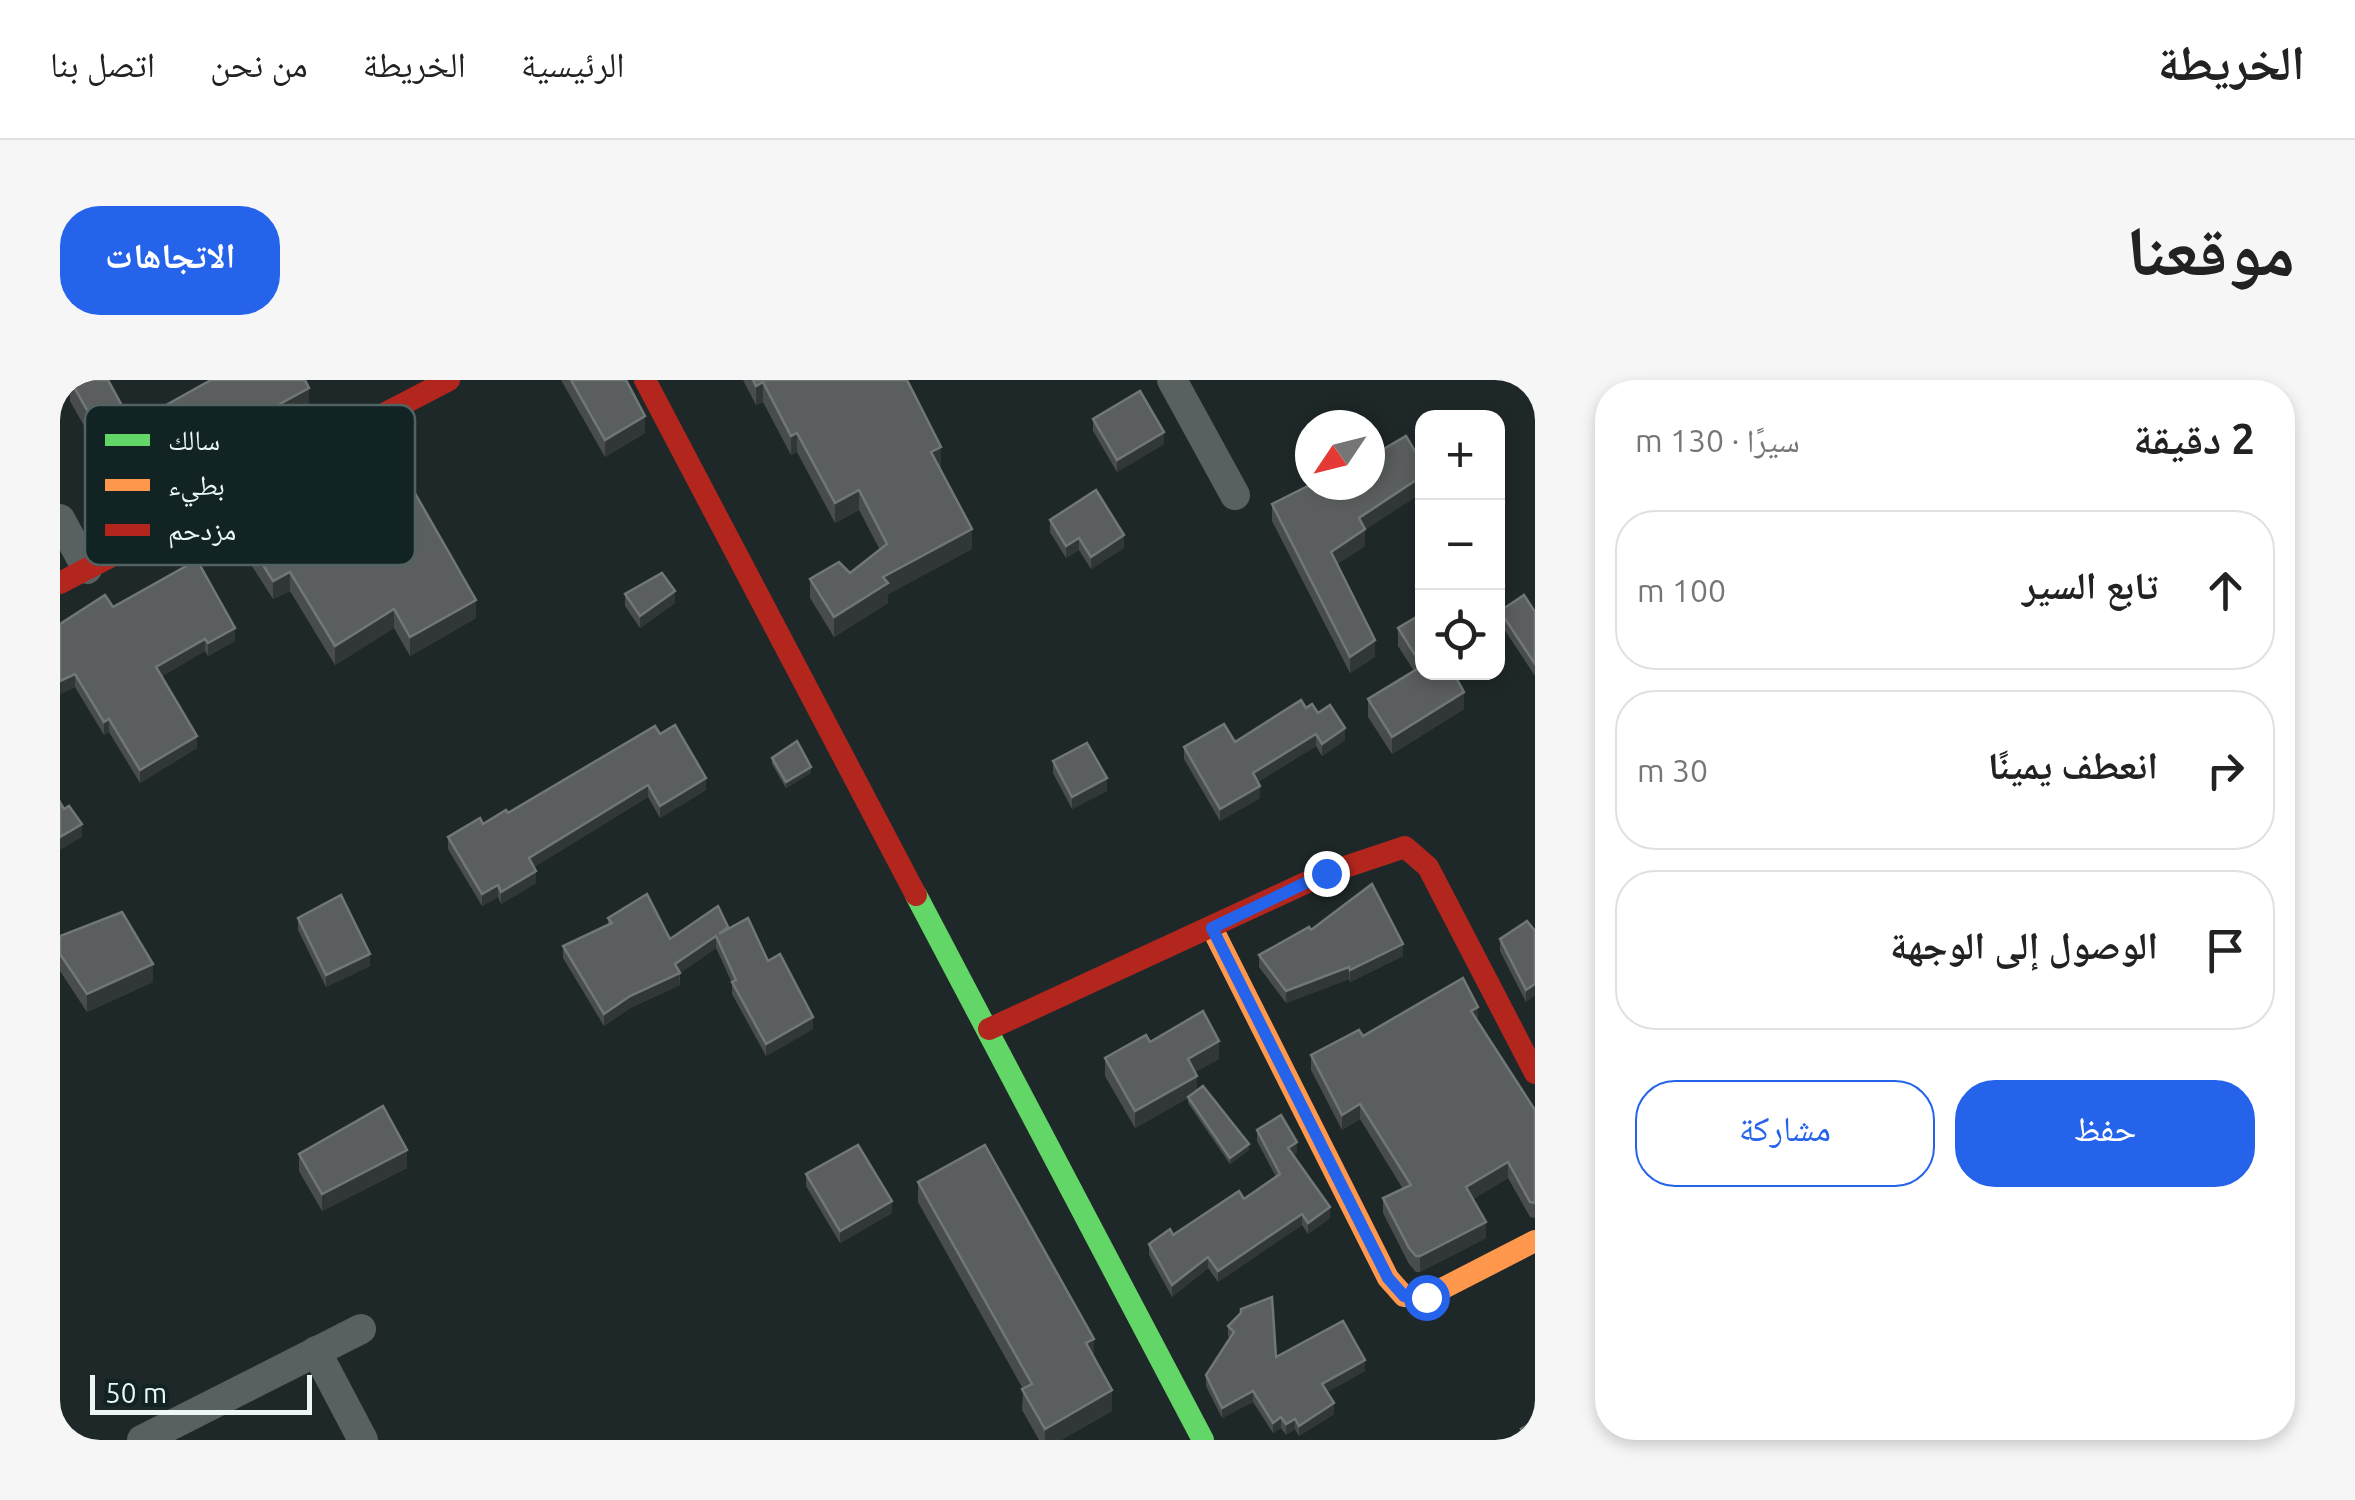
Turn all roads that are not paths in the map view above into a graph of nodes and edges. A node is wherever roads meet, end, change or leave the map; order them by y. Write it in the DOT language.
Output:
graph roads {
  1 [pos="449,380"];
  2 [pos="645,380"];
  3 [pos="1172,380"];
  4 [pos="401,405"];
  5 [pos="1235,495"];
  6 [pos="60,519"];
  7 [pos="74,576"];
  8 [pos="1212,928"];
  9 [pos="988,1029"];
  10 [pos="1535,1074"];
  11 [pos="1535,1240"];
  12 [pos="361,1329"];
  13 [pos="316,1352"];
  14 [pos="142,1440"];
  15 [pos="363,1440"];
  16 [pos="1203,1440"];
  1 -- 4 [label="street"];
  2 -- 9 [label="street"];
  3 -- 5 [label="street"];
  6 -- 7 [label="street"];
  8 -- 9 [label="street"];
  8 -- 10 [label="street"];
  8 -- 11 [label="street"];
  9 -- 16 [label="street"];
  12 -- 13 [label="street"];
  13 -- 14 [label="street"];
  13 -- 15 [label="street"];
}
